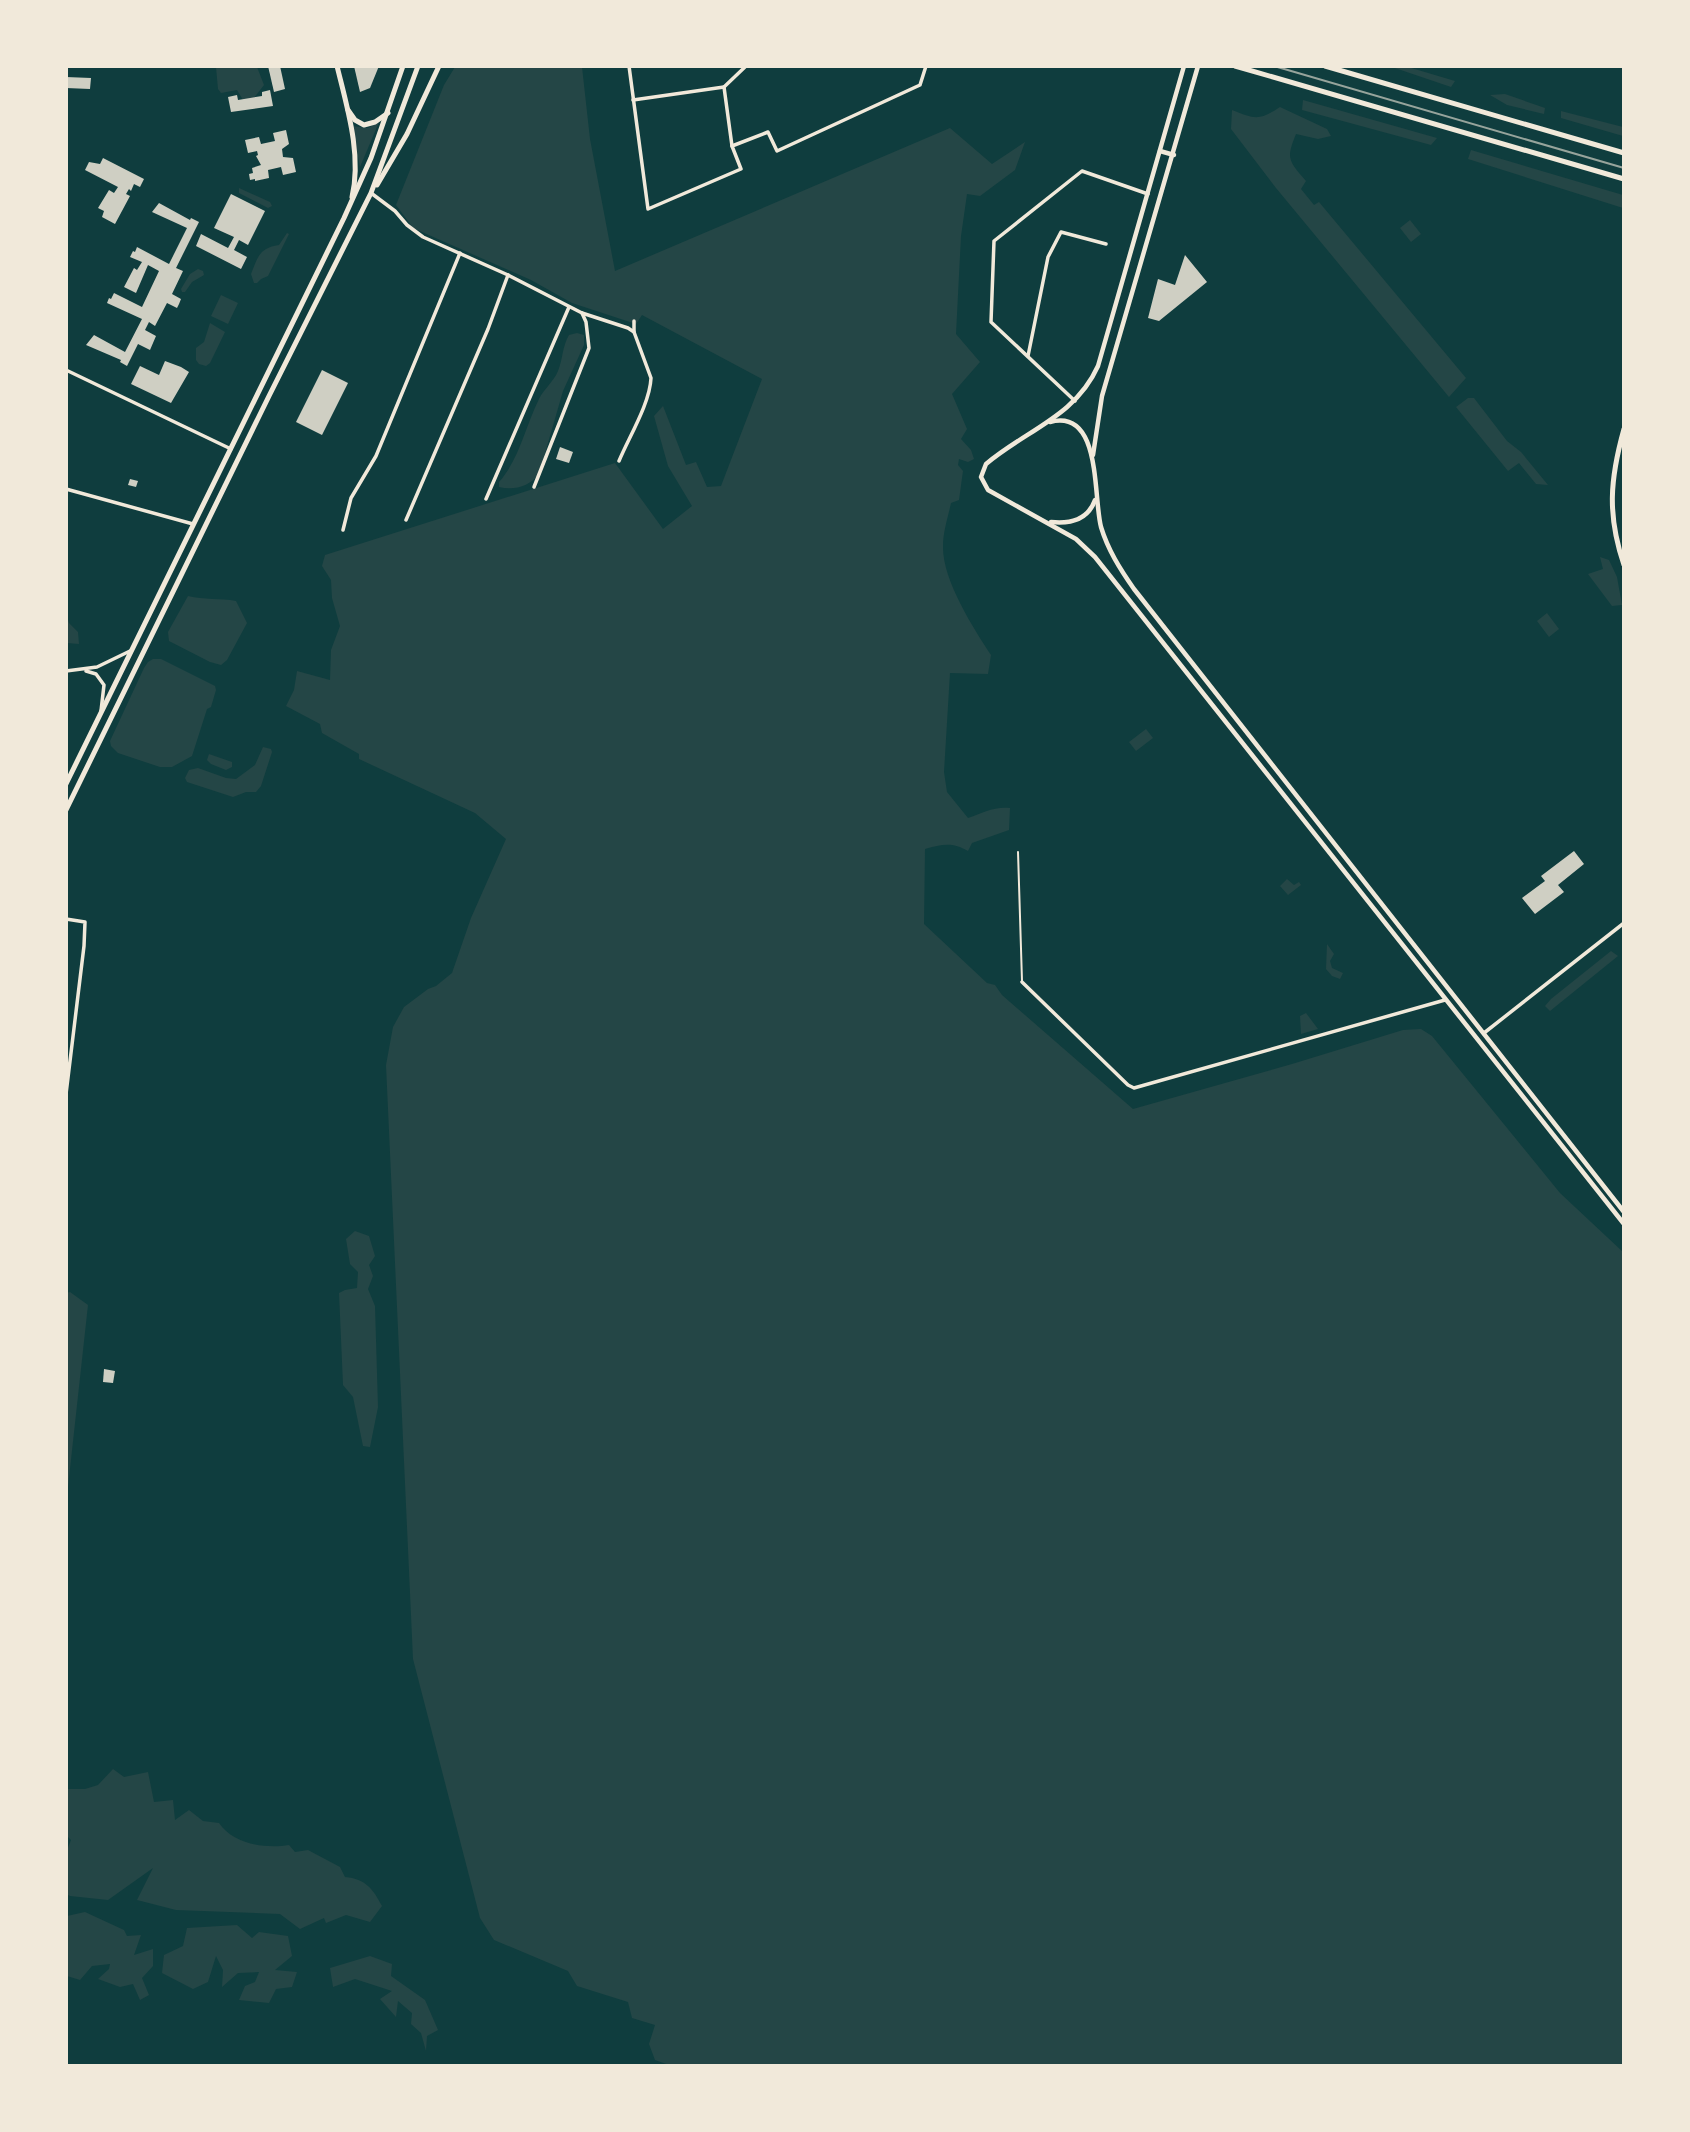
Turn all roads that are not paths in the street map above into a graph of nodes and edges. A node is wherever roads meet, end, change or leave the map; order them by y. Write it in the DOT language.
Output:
graph roads {
  1 [pos="337,66"];
  2 [pos="403,66"];
  3 [pos="418,66"];
  4 [pos="439,66"];
  5 [pos="629,66"];
  6 [pos="746,66"];
  7 [pos="926,66"];
  8 [pos="1184,66"];
  9 [pos="1198,66"];
  10 [pos="1235,66"];
  11 [pos="1325,66"];
  12 [pos="724,87"];
  13 [pos="633,100"];
  14 [pos="346,102"];
  15 [pos="388,113"];
  16 [pos="732,146"];
  17 [pos="1160,151"];
  18 [pos="1623,153"];
  19 [pos="1174,155"];
  20 [pos="1623,179"];
  21 [pos="372,193"];
  22 [pos="1148,194"];
  23 [pos="349,207"];
  24 [pos="1106,244"];
  25 [pos="460,253"];
  26 [pos="508,275"];
  27 [pos="569,307"];
  28 [pos="582,313"];
  29 [pos="634,321"];
  30 [pos="634,332"];
  31 [pos="1028,357"];
  32 [pos="66,370"];
  33 [pos="1075,401"];
  34 [pos="1046,423"];
  35 [pos="1623,429"];
  36 [pos="231,449"];
  37 [pos="1093,459"];
  38 [pos="619,461"];
  39 [pos="534,487"];
  40 [pos="66,489"];
  41 [pos="1096,495"];
  42 [pos="486,499"];
  43 [pos="406,520"];
  44 [pos="1047,522"];
  45 [pos="193,524"];
  46 [pos="342,530"];
  47 [pos="1623,565"];
  48 [pos="133,650"];
  49 [pos="80,669"];
  50 [pos="66,671"];
  51 [pos="100,716"];
  52 [pos="66,784"];
  53 [pos="66,810"];
  54 [pos="1018,852"];
  55 [pos="66,919"];
  56 [pos="1623,923"];
  57 [pos="1417,951"];
  58 [pos="1411,956"];
  59 [pos="1022,982"];
  60 [pos="1445,1000"];
  61 [pos="1482,1034"];
  62 [pos="1476,1039"];
  63 [pos="66,1094"];
  64 [pos="1623,1212"];
  65 [pos="1623,1224"];
  1 -- 14 [label="main road"];
  2 -- 15 [label="main road"];
  3 -- 21 [label="main road"];
  4 -- 21 [label="main road"];
  5 -- 13 [label="street"];
  6 -- 12 [label="street"];
  7 -- 16 [label="street"];
  8 -- 17 [label="street"];
  9 -- 19 [label="street"];
  10 -- 20 [label="main road"];
  11 -- 18 [label="main road"];
  12 -- 13 [label="street"];
  12 -- 16 [label="street"];
  13 -- 16 [label="street"];
  14 -- 15 [label="main road"];
  14 -- 23 [label="main road"];
  15 -- 23 [label="main road"];
  17 -- 19 [label="street"];
  17 -- 22 [label="street"];
  19 -- 37 [label="street"];
  21 -- 25 [label="street"];
  21 -- 53 [label="main road"];
  22 -- 31 [label="street"];
  22 -- 33 [label="street"];
  23 -- 36 [label="main road"];
  24 -- 31 [label="street"];
  25 -- 26 [label="street"];
  25 -- 46 [label="street"];
  26 -- 27 [label="street"];
  26 -- 43 [label="street"];
  27 -- 28 [label="street"];
  27 -- 42 [label="street"];
  28 -- 30 [label="street"];
  28 -- 39 [label="street"];
  29 -- 30 [label="street"];
  30 -- 38 [label="street"];
  31 -- 33 [label="street"];
  32 -- 36 [label="street"];
  33 -- 34 [label="street"];
  34 -- 37 [label="street"];
  34 -- 44 [label="street"];
  35 -- 47 [label="main road"];
  36 -- 45 [label="main road"];
  37 -- 41 [label="street"];
  40 -- 45 [label="street"];
  41 -- 44 [label="street"];
  41 -- 57 [label="street"];
  44 -- 58 [label="street"];
  45 -- 48 [label="main road"];
  48 -- 49 [label="street"];
  48 -- 51 [label="main road"];
  49 -- 50 [label="street"];
  49 -- 51 [label="street"];
  51 -- 52 [label="main road"];
  54 -- 59 [label="lane"];
  55 -- 63 [label="street"];
  56 -- 61 [label="street"];
  57 -- 58 [label="street"];
  57 -- 61 [label="street"];
  58 -- 60 [label="street"];
  59 -- 60 [label="street"];
  60 -- 62 [label="street"];
  61 -- 62 [label="street"];
  61 -- 64 [label="street"];
  62 -- 65 [label="street"];
}
